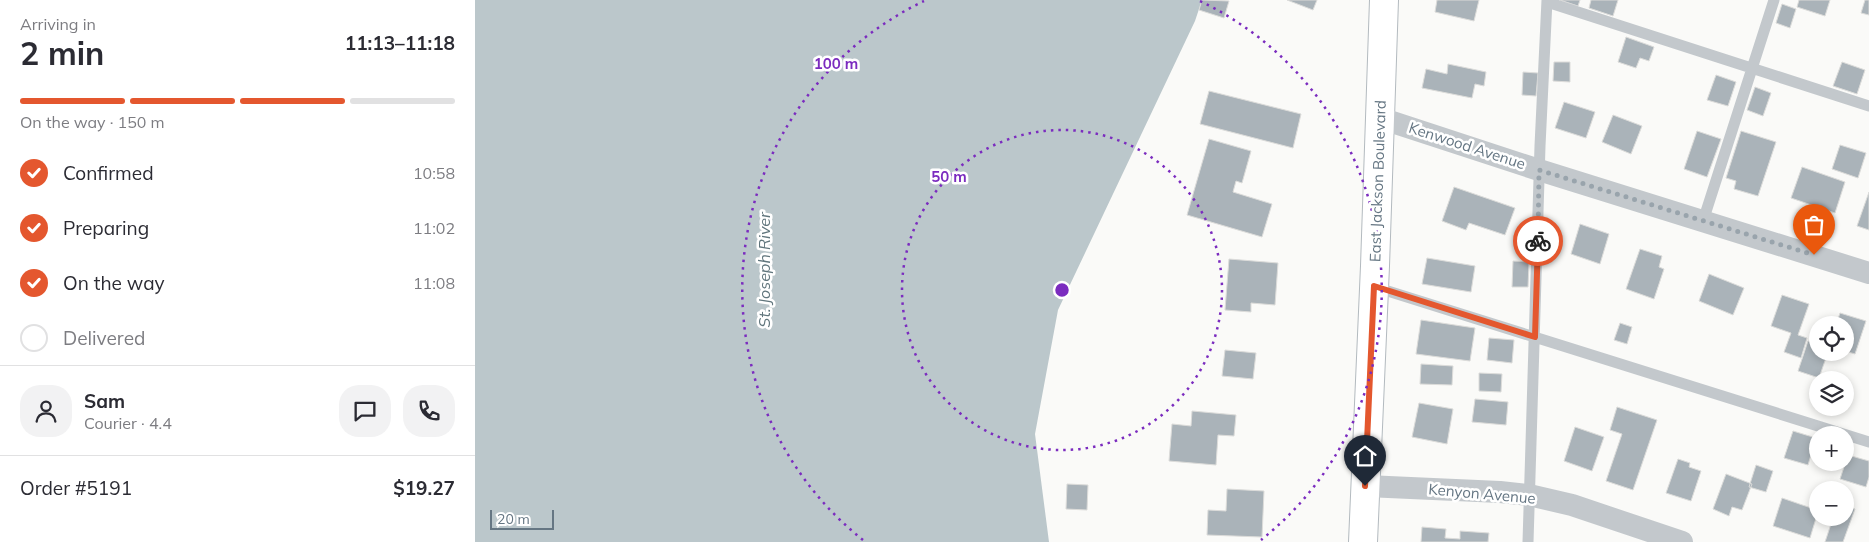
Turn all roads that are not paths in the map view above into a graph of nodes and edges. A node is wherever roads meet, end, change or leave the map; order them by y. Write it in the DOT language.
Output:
graph roads {
  1 [pos="1384,0"];
  2 [pos="1774,0"];
  3 [pos="1547,1"];
  4 [pos="1751,69"];
  5 [pos="1869,106"];
  6 [pos="1380,118"];
  7 [pos="1539,170"];
  8 [pos="1703,221"];
  9 [pos="1869,272"];
  10 [pos="1374,286"];
  11 [pos="1535,337"];
  12 [pos="1869,442"];
  13 [pos="1365,486"];
  14 [pos="1529,495"];
  15 [pos="1363,542"];
  16 [pos="1528,542"];
  17 [pos="1682,542"];
  1 -- 6 [label="main road, East Jackson Boulevard"];
  2 -- 4 [label="lane"];
  3 -- 4 [label="lane"];
  3 -- 7 [label="lane"];
  4 -- 5 [label="lane"];
  4 -- 8 [label="lane"];
  6 -- 7 [label="street, Kenwood Avenue"];
  6 -- 10 [label="main road, East Jackson Boulevard"];
  7 -- 8 [label="street, Kenwood Avenue"];
  7 -- 11 [label="lane"];
  8 -- 9 [label="street, Kenwood Avenue"];
  10 -- 11 [label="lane"];
  10 -- 13 [label="main road, East Jackson Boulevard"];
  11 -- 12 [label="lane"];
  11 -- 14 [label="lane"];
  13 -- 14 [label="street, Kenyon Avenue"];
  13 -- 15 [label="main road, East Jackson Boulevard"];
  14 -- 16 [label="lane"];
  14 -- 17 [label="street, Kenyon Avenue"];
}
